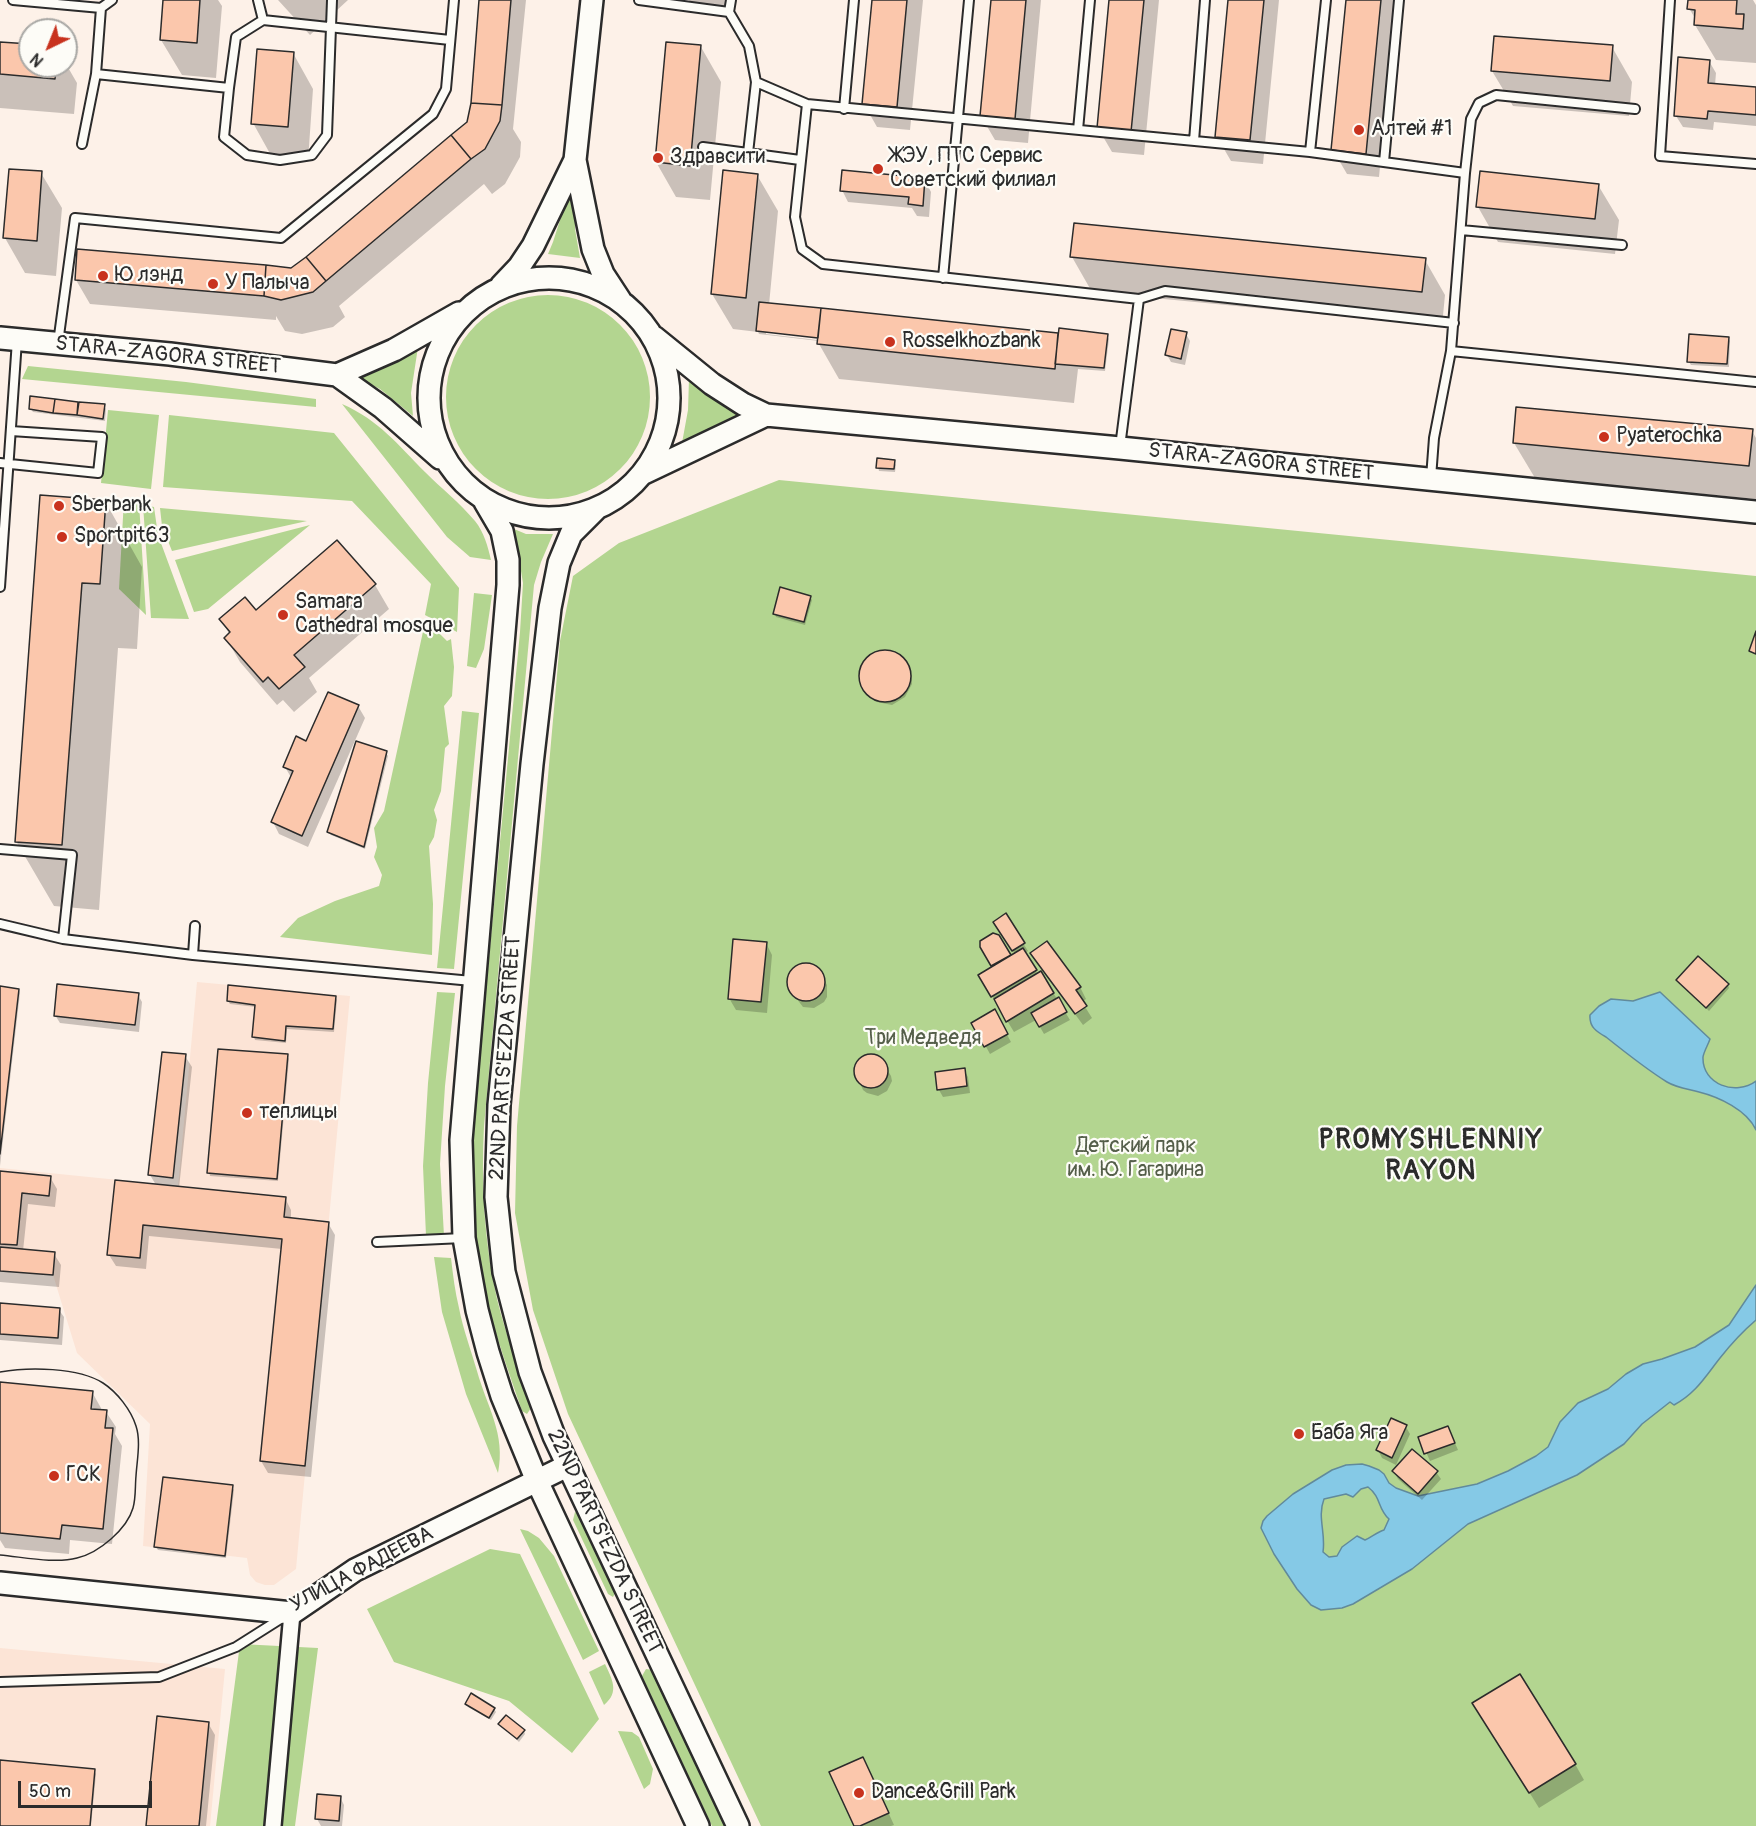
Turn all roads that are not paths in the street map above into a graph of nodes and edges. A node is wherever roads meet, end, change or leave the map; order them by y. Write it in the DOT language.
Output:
graph roads {
  1 [pos="13,0"];
  2 [pos="112,0"];
  3 [pos="258,0"];
  4 [pos="332,0"];
  5 [pos="454,0"];
  6 [pos="592,0"];
  7 [pos="639,0"];
  8 [pos="731,0"];
  9 [pos="854,0"];
  10 [pos="969,0"];
  11 [pos="1090,0"];
  12 [pos="1205,0"];
  13 [pos="1326,0"];
  14 [pos="1399,0"];
  15 [pos="1670,0"];
  16 [pos="101,8"];
  17 [pos="729,12"];
  18 [pos="263,20"];
  19 [pos="330,27"];
  20 [pos="450,40"];
  21 [pos="96,74"];
  22 [pos="756,82"];
  23 [pos="229,88"];
  24 [pos="807,104"];
  25 [pos="844,109"];
  26 [pos="1635,109"];
  27 [pos="958,118"];
  28 [pos="1078,130"];
  29 [pos="1194,141"];
  30 [pos="82,144"];
  31 [pos="703,147"];
  32 [pos="1310,152"];
  33 [pos="748,153"];
  34 [pos="575,160"];
  35 [pos="800,160"];
  36 [pos="1384,162"];
  37 [pos="1756,164"];
  38 [pos="1465,173"];
  39 [pos="1461,230"];
  40 [pos="1622,245"];
  41 [pos="943,278"];
  42 [pos="501,286"];
  43 [pos="1139,299"];
  44 [pos="621,300"];
  45 [pos="467,309"];
  46 [pos="1454,323"];
  47 [pos="654,337"];
  48 [pos="9,339"];
  49 [pos="57,343"];
  50 [pos="1451,351"];
  51 [pos="336,375"];
  52 [pos="1756,382"];
  53 [pos="766,415"];
  54 [pos="11,431"];
  55 [pos="1120,448"];
  56 [pos="441,458"];
  57 [pos="4,464"];
  58 [pos="644,473"];
  59 [pos="1431,480"];
  60 [pos="485,502"];
  61 [pos="597,508"];
  62 [pos="1756,512"];
  63 [pos="0,586"];
  64 [pos="0,849"];
  65 [pos="0,924"];
  66 [pos="195,926"];
  67 [pos="63,939"];
  68 [pos="193,955"];
  69 [pos="475,981"];
  70 [pos="464,1238"];
  71 [pos="377,1242"];
  72 [pos="567,1466"];
  73 [pos="537,1481"];
  74 [pos="0,1583"];
  75 [pos="632,1604"];
  76 [pos="292,1613"];
  77 [pos="600,1617"];
  78 [pos="658,1657"];
  79 [pos="626,1671"];
  80 [pos="0,1682"];
  81 [pos="273,1826"];
  82 [pos="698,1826"];
  83 [pos="738,1826"];
  1 -- 16 [label="lane"];
  2 -- 16 [label="lane"];
  3 -- 18 [label="lane"];
  4 -- 19 [label="lane"];
  5 -- 20 [label="lane"];
  6 -- 34 [label="street"];
  7 -- 17 [label="lane"];
  8 -- 17 [label="lane"];
  9 -- 25 [label="lane"];
  10 -- 27 [label="lane"];
  11 -- 28 [label="lane"];
  12 -- 29 [label="lane"];
  13 -- 32 [label="lane"];
  14 -- 36 [label="lane"];
  15 -- 37 [label="lane"];
  16 -- 21 [label="lane"];
  17 -- 22 [label="lane"];
  18 -- 19 [label="lane"];
  18 -- 23 [label="lane"];
  19 -- 20 [label="lane"];
  19 -- 23 [label="lane"];
  20 -- 49 [label="lane"];
  21 -- 23 [label="lane"];
  21 -- 30 [label="lane"];
  22 -- 24 [label="lane"];
  22 -- 33 [label="lane"];
  24 -- 25 [label="lane"];
  24 -- 35 [label="lane"];
  25 -- 27 [label="lane"];
  26 -- 38 [label="lane"];
  27 -- 28 [label="lane"];
  27 -- 41 [label="lane"];
  28 -- 29 [label="lane"];
  29 -- 32 [label="lane"];
  31 -- 33 [label="lane"];
  32 -- 36 [label="lane"];
  33 -- 35 [label="lane"];
  34 -- 42 [label="street"];
  34 -- 44 [label="street"];
  35 -- 41 [label="lane"];
  36 -- 38 [label="lane"];
  38 -- 39 [label="lane"];
  39 -- 40 [label="lane"];
  39 -- 46 [label="lane"];
  41 -- 43 [label="lane"];
  42 -- 44 [label="street"];
  42 -- 45 [label="street"];
  43 -- 46 [label="lane"];
  43 -- 55 [label="lane"];
  44 -- 47 [label="street"];
  45 -- 51 [label="street"];
  45 -- 56 [label="street"];
  46 -- 50 [label="lane"];
  47 -- 53 [label="street, STARA-ZAGORA STREET"];
  47 -- 58 [label="street"];
  48 -- 49 [label="street, STARA-ZAGORA STREET"];
  48 -- 54 [label="lane"];
  49 -- 51 [label="street, STARA-ZAGORA STREET"];
  50 -- 52 [label="lane"];
  50 -- 59 [label="lane"];
  51 -- 56 [label="street, STARA-ZAGORA STREET"];
  53 -- 55 [label="street, STARA-ZAGORA STREET"];
  53 -- 58 [label="street"];
  54 -- 57 [label="lane"];
  54 -- 57 [label="lane"];
  55 -- 59 [label="street, STARA-ZAGORA STREET"];
  56 -- 60 [label="street, STARA-ZAGORA STREET"];
  57 -- 63 [label="lane"];
  58 -- 61 [label="street"];
  59 -- 62 [label="street, STARA-ZAGORA STREET"];
  60 -- 61 [label="street"];
  60 -- 69 [label="street, 22ND PARTS'EZDA STREET"];
  61 -- 72 [label="street, 22ND PARTS'EZDA STREET"];
  64 -- 67 [label="lane"];
  65 -- 67 [label="lane"];
  66 -- 68 [label="lane"];
  67 -- 68 [label="lane"];
  68 -- 69 [label="lane"];
  69 -- 70 [label="street, 22ND PARTS'EZDA STREET"];
  70 -- 71 [label="lane"];
  70 -- 73 [label="street, 22ND PARTS'EZDA STREET"];
  72 -- 73 [label="street, УЛИЦА ФАДЕЕВА"];
  72 -- 75 [label="street, 22ND PARTS'EZDA STREET"];
  73 -- 76 [label="street, УЛИЦА ФАДЕЕВА"];
  73 -- 77 [label="street, 22ND PARTS'EZDA STREET"];
  74 -- 76 [label="street, УЛИЦА ФАДЕЕВА"];
  75 -- 77 [label="street"];
  75 -- 78 [label="street, 22ND PARTS'EZDA STREET"];
  76 -- 80 [label="lane"];
  76 -- 81 [label="street"];
  77 -- 79 [label="street, 22ND PARTS'EZDA STREET"];
  78 -- 79 [label="street"];
  78 -- 83 [label="street, 22ND PARTS'EZDA STREET"];
  79 -- 82 [label="street, 22ND PARTS'EZDA STREET"];
}
